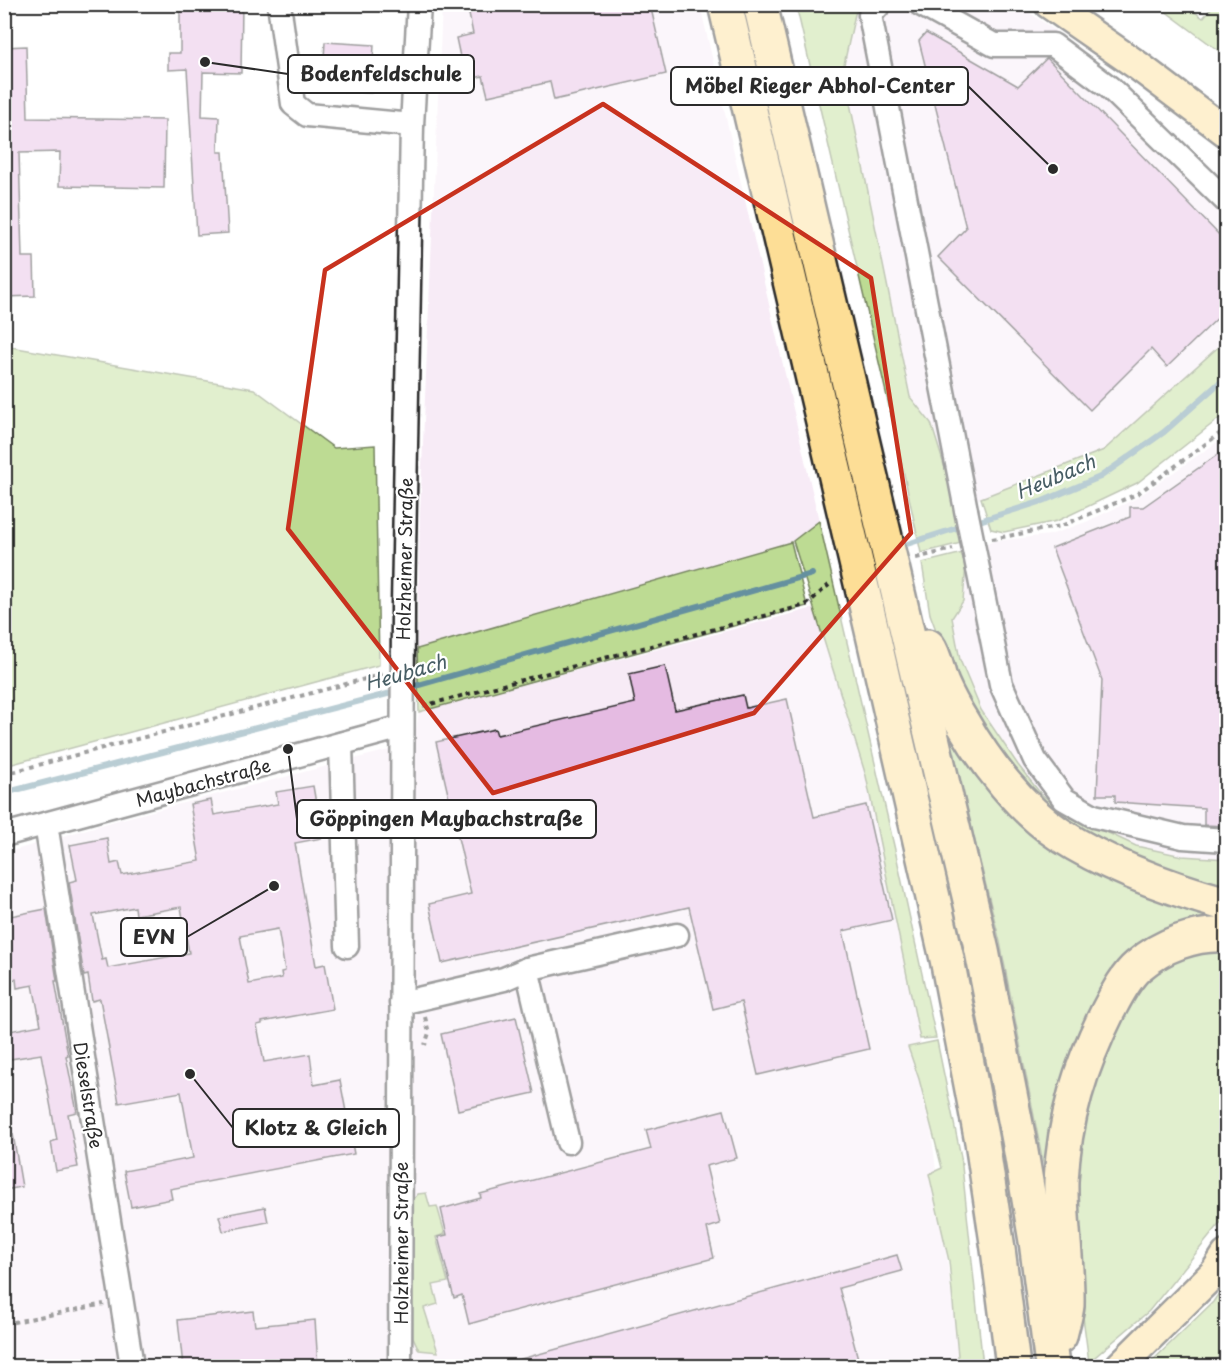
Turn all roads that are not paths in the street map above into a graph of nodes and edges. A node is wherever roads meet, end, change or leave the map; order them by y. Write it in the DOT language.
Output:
graph roads {
  1 [pos="279,4"];
  2 [pos="419,4"];
  3 [pos="725,4"];
  4 [pos="760,4"];
  5 [pos="880,4"];
  6 [pos="920,4"];
  7 [pos="1049,4"];
  8 [pos="412,125"];
  9 [pos="1227,132"];
  10 [pos="1227,201"];
  11 [pos="903,617"];
  12 [pos="402,719"];
  13 [pos="341,744"];
  14 [pos="46,824"];
  15 [pos="4,835"];
  16 [pos="1227,840"];
  17 [pos="1227,904"];
  18 [pos="677,935"];
  19 [pos="1227,935"];
  20 [pos="347,946"];
  21 [pos="527,969"];
  22 [pos="411,1001"];
  23 [pos="568,1142"];
  24 [pos="1227,1255"];
  25 [pos="132,1366"];
  26 [pos="400,1366"];
  27 [pos="1013,1366"];
  28 [pos="1053,1366"];
  29 [pos="1120,1366"];
  1 -- 8 [label="street"];
  2 -- 8 [label="street, Holzheimer Straße"];
  3 -- 27 [label="highway"];
  4 -- 11 [label="highway"];
  5 -- 16 [label="street, bridge"];
  6 -- 10 [label="street"];
  7 -- 9 [label="main road"];
  8 -- 12 [label="street, Holzheimer Straße"];
  11 -- 17 [label="highway"];
  11 -- 28 [label="highway"];
  12 -- 13 [label="street, Maybachstraße"];
  12 -- 22 [label="street, Holzheimer Straße"];
  13 -- 14 [label="street, Maybachstraße"];
  13 -- 20 [label="street"];
  14 -- 15 [label="street, Maybachstraße"];
  14 -- 25 [label="street, Dieselstraße"];
  18 -- 21 [label="street"];
  19 -- 28 [label="highway"];
  21 -- 22 [label="street"];
  21 -- 23 [label="street"];
  22 -- 26 [label="street, Holzheimer Straße"];
  24 -- 29 [label="main road"];
}
